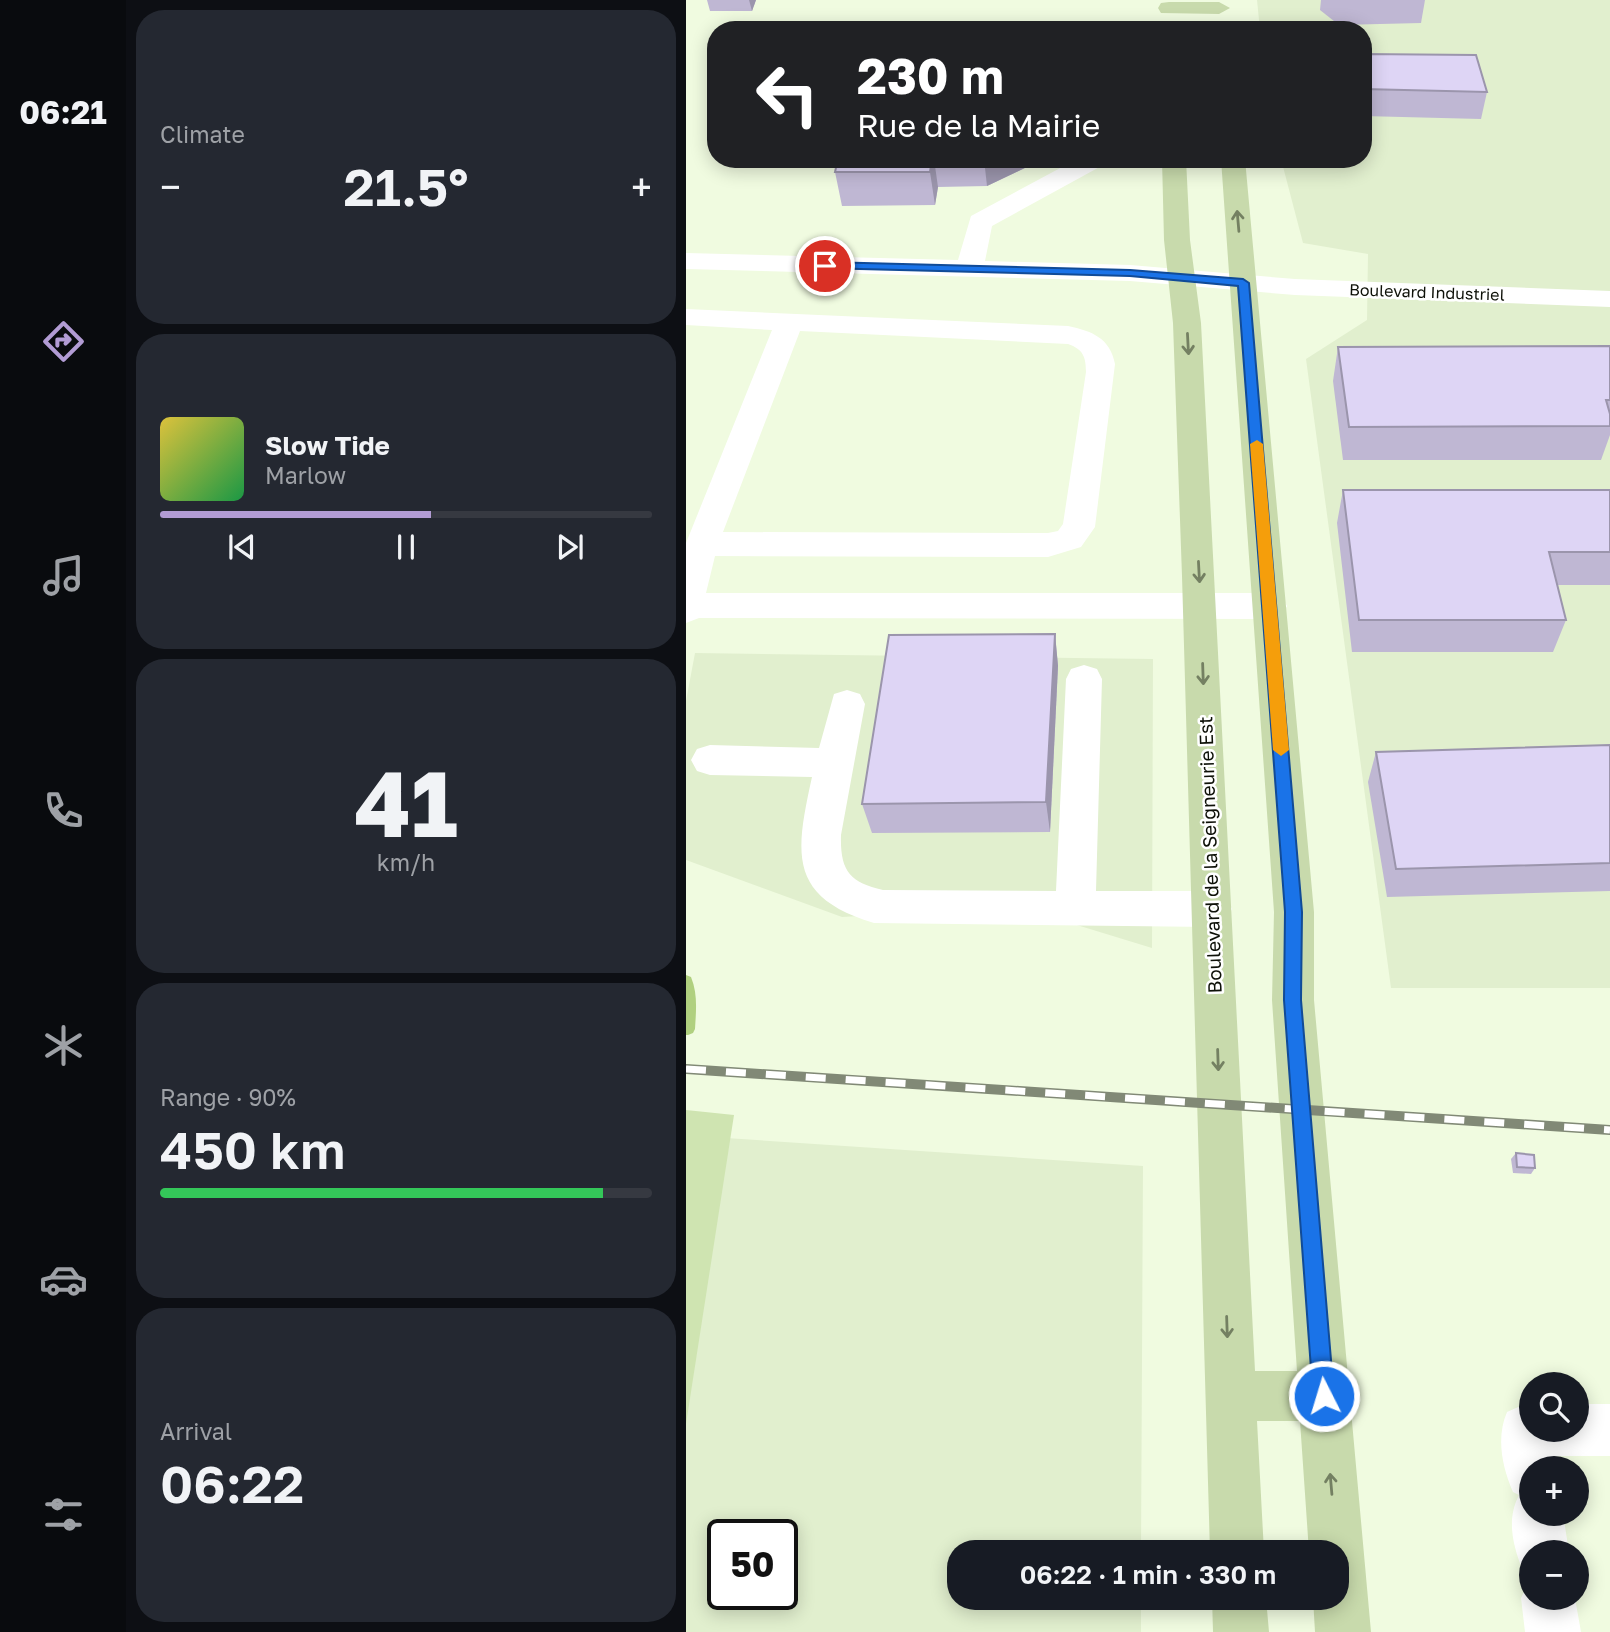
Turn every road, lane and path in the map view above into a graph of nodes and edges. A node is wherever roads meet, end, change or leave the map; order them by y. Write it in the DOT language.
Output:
graph roads {
  1 [pos="1169,13"];
  2 [pos="1220,13"];
  3 [pos="1079,168"];
  4 [pos="1174,168"];
  5 [pos="1234,168"];
  6 [pos="686,261"];
  7 [pos="969,270"];
  8 [pos="1180,276"];
  9 [pos="1243,283"];
  10 [pos="1610,299"];
  11 [pos="686,317"];
  12 [pos="789,323"];
  13 [pos="702,544"];
  14 [pos="1201,606"];
  15 [pos="1270,606"];
  16 [pos="687,607"];
  17 [pos="1084,679"];
  18 [pos="847,705"];
  19 [pos="710,760"];
  20 [pos="835,763"];
  21 [pos="1212,908"];
  22 [pos="1075,909"];
  23 [pos="1230,1396"];
  24 [pos="1324,1396"];
  25 [pos="1589,1430"];
  26 [pos="1610,1430"];
  27 [pos="1236,1540"];
  28 [pos="1335,1540"];
  29 [pos="1240,1610"];
  30 [pos="1341,1610"];
  31 [pos="1550,1610"];
  32 [pos="1241,1632"];
  33 [pos="1343,1632"];
  34 [pos="1553,1632"];
  1 -- 2 [label="main road"];
  3 -- 7 [label="street"];
  4 -- 8 [label="main road, Boulevard de la Seigneurie Est"];
  9 -- 5 [label="main road, one-way"];
  6 -- 7 [label="street, Boulevard Industriel"];
  7 -- 8 [label="street, Boulevard Industriel"];
  8 -- 9 [label="street, Boulevard Industriel"];
  8 -- 14 [label="main road, Boulevard de la Seigneurie Est, one-way"];
  9 -- 10 [label="street, Boulevard Industriel"];
  9 -- 15 [label="main road"];
  11 -- 12 [label="street"];
  12 -- 13 [label="street"];
  12 -- 13 [label="street"];
  13 -- 16 [label="street"];
  14 -- 15 [label="street"];
  14 -- 16 [label="street"];
  14 -- 21 [label="main road, Boulevard de la Seigneurie Est, one-way"];
  15 -- 24 [label="main road"];
  17 -- 22 [label="street"];
  18 -- 20 [label="street"];
  19 -- 20 [label="street"];
  20 -- 22 [label="street"];
  21 -- 22 [label="street"];
  21 -- 23 [label="main road, Boulevard de la Seigneurie Est, one-way"];
  23 -- 24 [label="main road"];
  23 -- 27 [label="main road, Boulevard de la Seigneurie Est"];
  28 -- 24 [label="main road, one-way"];
  25 -- 26 [label="street"];
  29 -- 32 [label="main road"];
  30 -- 33 [label="main road"];
  31 -- 34 [label="street"];
}
